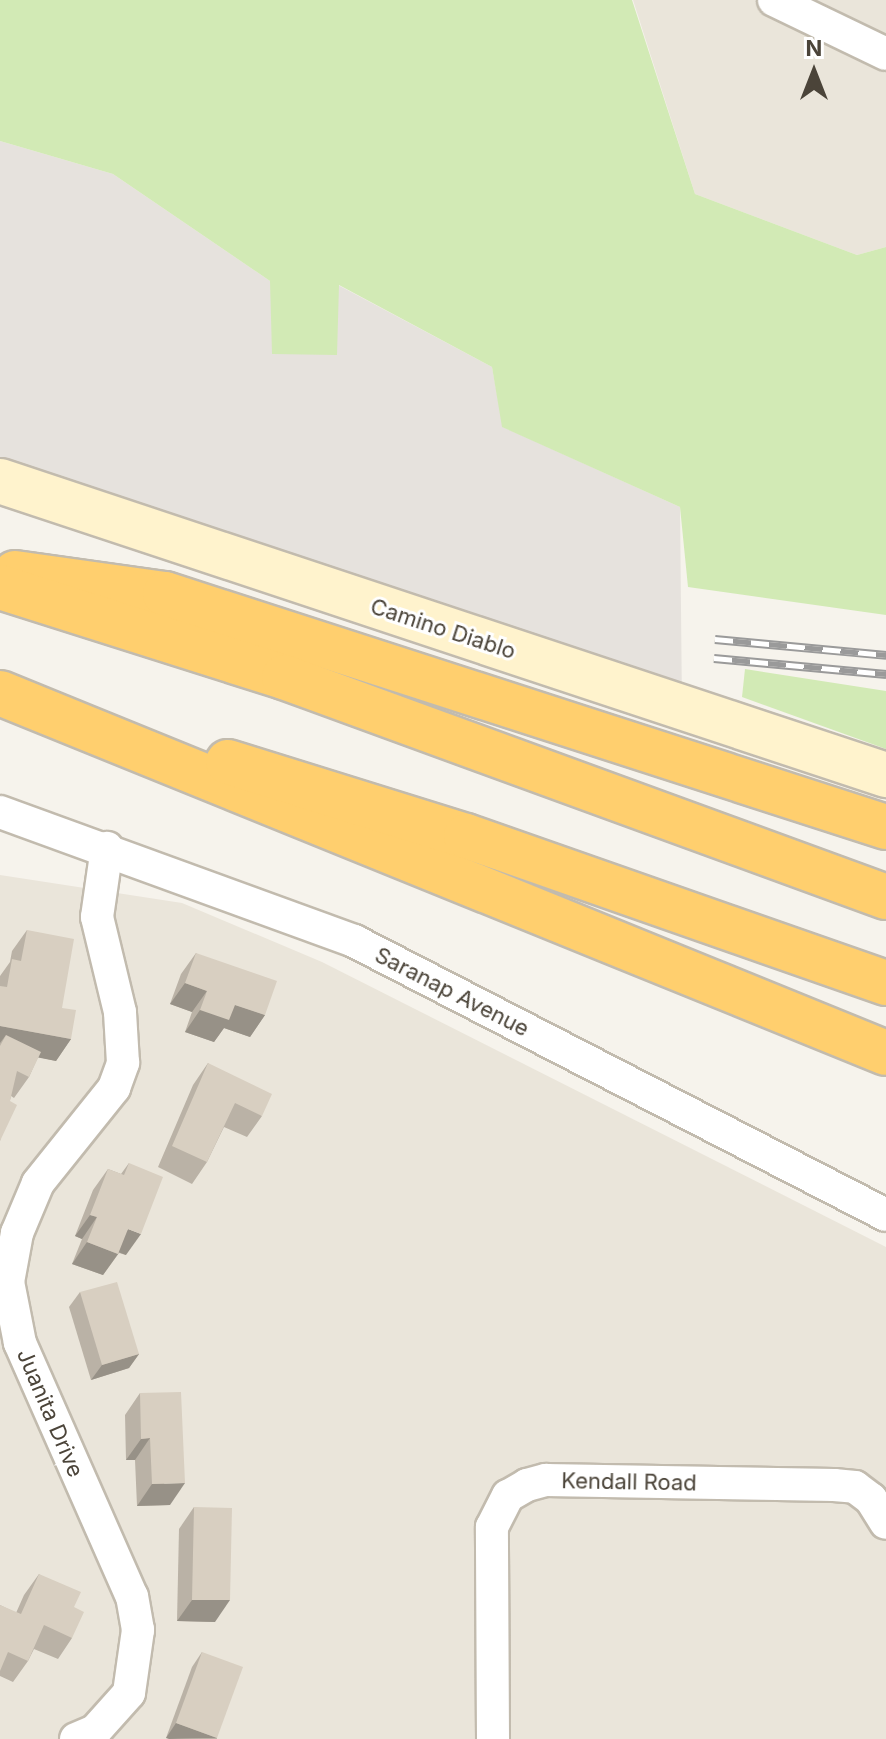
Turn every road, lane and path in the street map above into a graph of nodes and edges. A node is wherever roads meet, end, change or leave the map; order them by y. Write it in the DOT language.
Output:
graph roads {
  1 [pos="774,0"];
  2 [pos="886,54"];
  3 [pos="0,481"];
  4 [pos="0,571"];
  5 [pos="0,587"];
  6 [pos="284,677"];
  7 [pos="0,692"];
  8 [pos="886,775"];
  9 [pos="0,812"];
  10 [pos="886,827"];
  11 [pos="107,848"];
  12 [pos="886,855"];
  13 [pos="886,897"];
  14 [pos="886,983"];
  15 [pos="886,1053"];
  16 [pos="886,1215"];
  17 [pos="886,1523"];
  18 [pos="76,1739"];
  19 [pos="493,1739"];
  1 -- 2 [label="street"];
  3 -- 8 [label="street, Camino Diablo"];
  4 -- 10 [label="highway"];
  5 -- 6 [label="highway"];
  6 -- 12 [label="highway"];
  6 -- 13 [label="highway"];
  7 -- 14 [label="highway"];
  7 -- 15 [label="highway"];
  9 -- 11 [label="street, Saranap Avenue"];
  11 -- 16 [label="street, Saranap Avenue"];
  11 -- 18 [label="street, Juanita Drive"];
  17 -- 19 [label="street, Kendall Road"];
}
